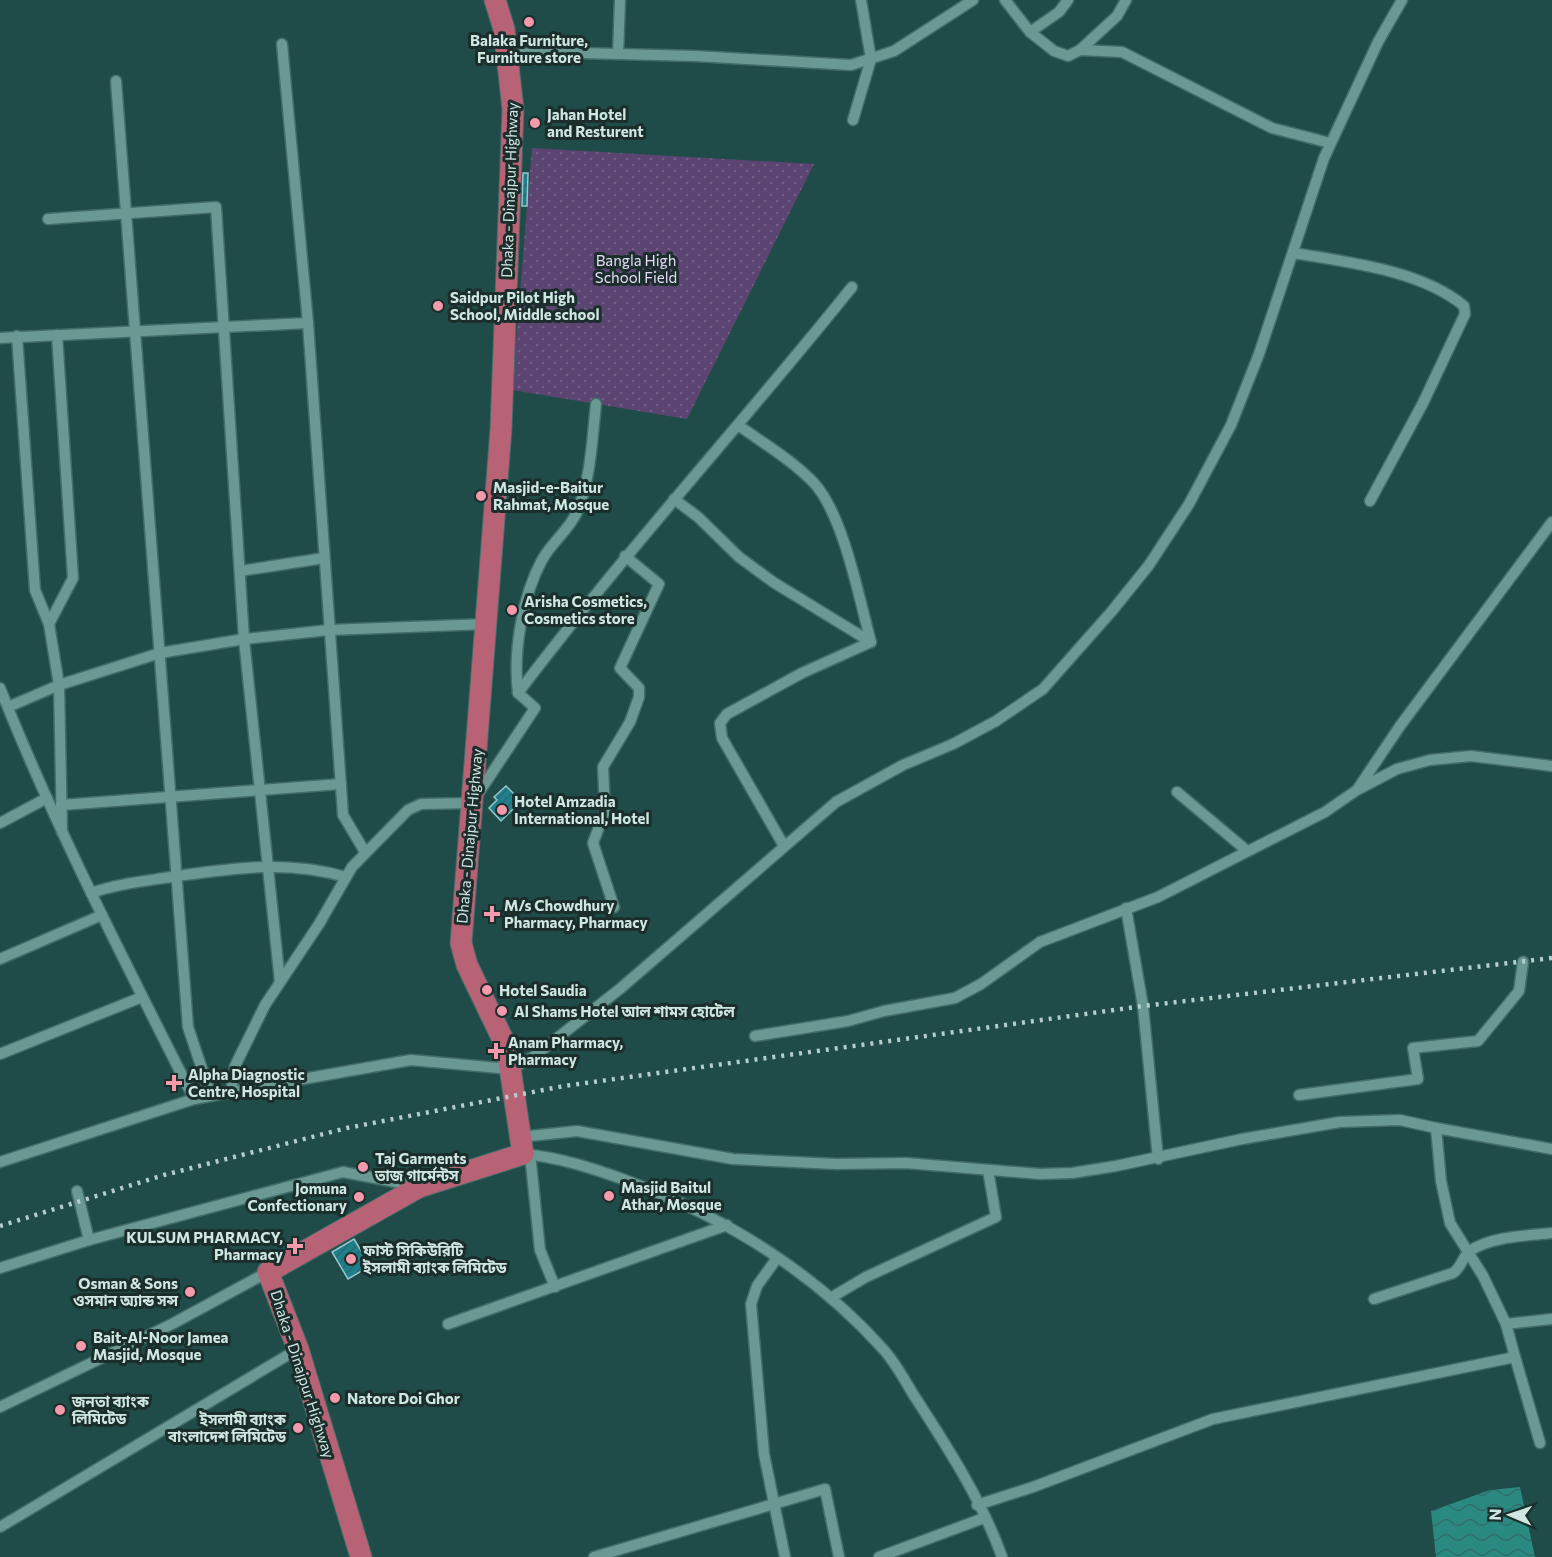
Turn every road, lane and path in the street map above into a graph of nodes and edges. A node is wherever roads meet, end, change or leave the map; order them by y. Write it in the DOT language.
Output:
graph roads {
  1 [pos="495,0"];
  2 [pos="620,0"];
  3 [pos="861,0"];
  4 [pos="973,0"];
  5 [pos="1005,0"];
  6 [pos="1068,0"];
  7 [pos="1126,0"];
  8 [pos="1402,0"];
  9 [pos="1030,32"];
  10 [pos="282,44"];
  11 [pos="1080,50"];
  12 [pos="618,54"];
  13 [pos="509,59"];
  14 [pos="871,59"];
  15 [pos="116,81"];
  16 [pos="853,120"];
  17 [pos="1330,143"];
  18 [pos="126,212"];
  19 [pos="48,219"];
  20 [pos="1293,253"];
  21 [pos="852,287"];
  22 [pos="308,323"];
  23 [pos="224,327"];
  24 [pos="135,330"];
  25 [pos="57,335"];
  26 [pos="17,336"];
  27 [pos="0,338"];
  28 [pos="596,404"];
  29 [pos="738,425"];
  30 [pos="674,499"];
  31 [pos="1370,501"];
  32 [pos="1552,522"];
  33 [pos="625,556"];
  34 [pos="324,558"];
  35 [pos="240,571"];
  36 [pos="50,624"];
  37 [pos="487,624"];
  38 [pos="329,630"];
  39 [pos="244,639"];
  40 [pos="871,642"];
  41 [pos="159,653"];
  42 [pos="59,685"];
  43 [pos="0,688"];
  44 [pos="518,693"];
  45 [pos="8,707"];
  46 [pos="1552,766"];
  47 [pos="341,784"];
  48 [pos="260,790"];
  49 [pos="1358,790"];
  50 [pos="1177,792"];
  51 [pos="170,797"];
  52 [pos="47,798"];
  53 [pos="472,803"];
  54 [pos="61,805"];
  55 [pos="0,823"];
  56 [pos="62,832"];
  57 [pos="784,846"];
  58 [pos="1246,850"];
  59 [pos="365,852"];
  60 [pos="268,866"];
  61 [pos="176,876"];
  62 [pos="346,877"];
  63 [pos="91,893"];
  64 [pos="614,907"];
  65 [pos="1126,908"];
  66 [pos="102,915"];
  67 [pos="0,959"];
  68 [pos="1523,962"];
  69 [pos="280,982"];
  70 [pos="142,997"];
  71 [pos="755,1036"];
  72 [pos="0,1054"];
  73 [pos="512,1069"];
  74 [pos="231,1092"];
  75 [pos="1299,1095"];
  76 [pos="211,1096"];
  77 [pos="194,1100"];
  78 [pos="1436,1128"];
  79 [pos="524,1148"];
  80 [pos="1552,1149"];
  81 [pos="1158,1159"];
  82 [pos="0,1162"];
  83 [pos="988,1170"];
  84 [pos="419,1187"];
  85 [pos="77,1191"];
  86 [pos="727,1225"];
  87 [pos="1552,1233"];
  88 [pos="89,1240"];
  89 [pos="1467,1253"];
  90 [pos="777,1258"];
  91 [pos="0,1268"];
  92 [pos="268,1272"];
  93 [pos="555,1287"];
  94 [pos="832,1297"];
  95 [pos="1374,1299"];
  96 [pos="1552,1319"];
  97 [pos="448,1324"];
  98 [pos="1506,1324"];
  99 [pos="298,1349"];
  100 [pos="1515,1357"];
  101 [pos="0,1407"];
  102 [pos="1540,1443"];
  103 [pos="774,1505"];
  104 [pos="977,1505"];
  105 [pos="984,1518"];
  106 [pos="0,1527"];
  107 [pos="361,1557"];
  108 [pos="594,1557"];
  109 [pos="785,1557"];
  110 [pos="839,1557"];
  111 [pos="879,1557"];
  112 [pos="1002,1557"];
  1 -- 13 [label="highway, Dhaka - Dinajpur Highway"];
  2 -- 12 [label="street"];
  3 -- 14 [label="street"];
  4 -- 14 [label="street"];
  5 -- 9 [label="street"];
  6 -- 9 [label="street"];
  7 -- 11 [label="street"];
  8 -- 17 [label="street"];
  9 -- 11 [label="street"];
  10 -- 22 [label="street"];
  11 -- 17 [label="street"];
  12 -- 13 [label="street"];
  12 -- 14 [label="street"];
  13 -- 37 [label="highway, Dhaka - Dinajpur Highway"];
  14 -- 16 [label="street"];
  15 -- 18 [label="street"];
  17 -- 20 [label="street"];
  18 -- 19 [label="street"];
  18 -- 23 [label="street"];
  18 -- 24 [label="street"];
  20 -- 31 [label="street"];
  20 -- 57 [label="street"];
  21 -- 29 [label="street"];
  22 -- 23 [label="street"];
  22 -- 34 [label="street"];
  23 -- 24 [label="street"];
  23 -- 35 [label="street"];
  24 -- 25 [label="street"];
  24 -- 41 [label="street"];
  25 -- 26 [label="street"];
  25 -- 36 [label="street"];
  26 -- 27 [label="street"];
  26 -- 36 [label="street"];
  28 -- 44 [label="street"];
  29 -- 30 [label="street"];
  29 -- 40 [label="street"];
  30 -- 33 [label="street"];
  30 -- 40 [label="street"];
  32 -- 49 [label="street"];
  33 -- 44 [label="street"];
  33 -- 64 [label="street"];
  34 -- 35 [label="street"];
  34 -- 38 [label="street"];
  35 -- 39 [label="street"];
  36 -- 42 [label="street"];
  37 -- 38 [label="street"];
  37 -- 53 [label="highway, Dhaka - Dinajpur Highway"];
  38 -- 39 [label="street"];
  38 -- 47 [label="street"];
  39 -- 41 [label="street"];
  39 -- 48 [label="street"];
  40 -- 57 [label="street"];
  41 -- 42 [label="street"];
  41 -- 51 [label="street"];
  42 -- 45 [label="street"];
  42 -- 54 [label="street"];
  43 -- 45 [label="street"];
  44 -- 53 [label="street"];
  45 -- 52 [label="street"];
  46 -- 49 [label="street"];
  47 -- 48 [label="street"];
  47 -- 59 [label="street"];
  48 -- 51 [label="street"];
  48 -- 60 [label="street"];
  49 -- 58 [label="street"];
  50 -- 58 [label="street"];
  51 -- 54 [label="street"];
  51 -- 61 [label="street"];
  52 -- 55 [label="street"];
  52 -- 56 [label="street"];
  53 -- 59 [label="street"];
  53 -- 73 [label="highway, Dhaka - Dinajpur Highway"];
  54 -- 56 [label="street"];
  56 -- 63 [label="street"];
  57 -- 73 [label="street"];
  58 -- 65 [label="street"];
  59 -- 62 [label="street"];
  60 -- 61 [label="street"];
  60 -- 62 [label="street"];
  60 -- 69 [label="street"];
  61 -- 63 [label="street"];
  61 -- 76 [label="street"];
  62 -- 69 [label="street"];
  63 -- 66 [label="street"];
  65 -- 71 [label="street"];
  65 -- 81 [label="street"];
  66 -- 67 [label="street"];
  66 -- 70 [label="street"];
  68 -- 75 [label="street"];
  69 -- 74 [label="street"];
  70 -- 72 [label="street"];
  70 -- 77 [label="street"];
  73 -- 74 [label="street"];
  73 -- 79 [label="highway, Dhaka - Dinajpur Highway"];
  74 -- 76 [label="street"];
  76 -- 77 [label="street"];
  77 -- 82 [label="street"];
  78 -- 80 [label="street"];
  78 -- 81 [label="street"];
  78 -- 89 [label="street"];
  79 -- 83 [label="street"];
  79 -- 84 [label="highway, Dhaka - Dinajpur Highway"];
  79 -- 86 [label="street"];
  79 -- 93 [label="street"];
  81 -- 83 [label="street"];
  83 -- 94 [label="street"];
  84 -- 88 [label="street"];
  84 -- 92 [label="highway, Dhaka - Dinajpur Highway"];
  85 -- 88 [label="street"];
  86 -- 90 [label="street"];
  86 -- 93 [label="street"];
  87 -- 89 [label="street"];
  88 -- 91 [label="street"];
  89 -- 95 [label="street"];
  89 -- 98 [label="street"];
  90 -- 94 [label="street"];
  90 -- 103 [label="street"];
  92 -- 99 [label="highway, Dhaka - Dinajpur Highway"];
  92 -- 101 [label="street"];
  93 -- 97 [label="street"];
  94 -- 104 [label="street"];
  96 -- 98 [label="street"];
  98 -- 100 [label="street"];
  99 -- 106 [label="street"];
  99 -- 107 [label="highway, Dhaka - Dinajpur Highway"];
  100 -- 102 [label="street"];
  100 -- 104 [label="street"];
  103 -- 108 [label="street"];
  103 -- 109 [label="street"];
  103 -- 110 [label="street"];
  104 -- 105 [label="street"];
  105 -- 111 [label="street"];
  105 -- 112 [label="street"];
}
